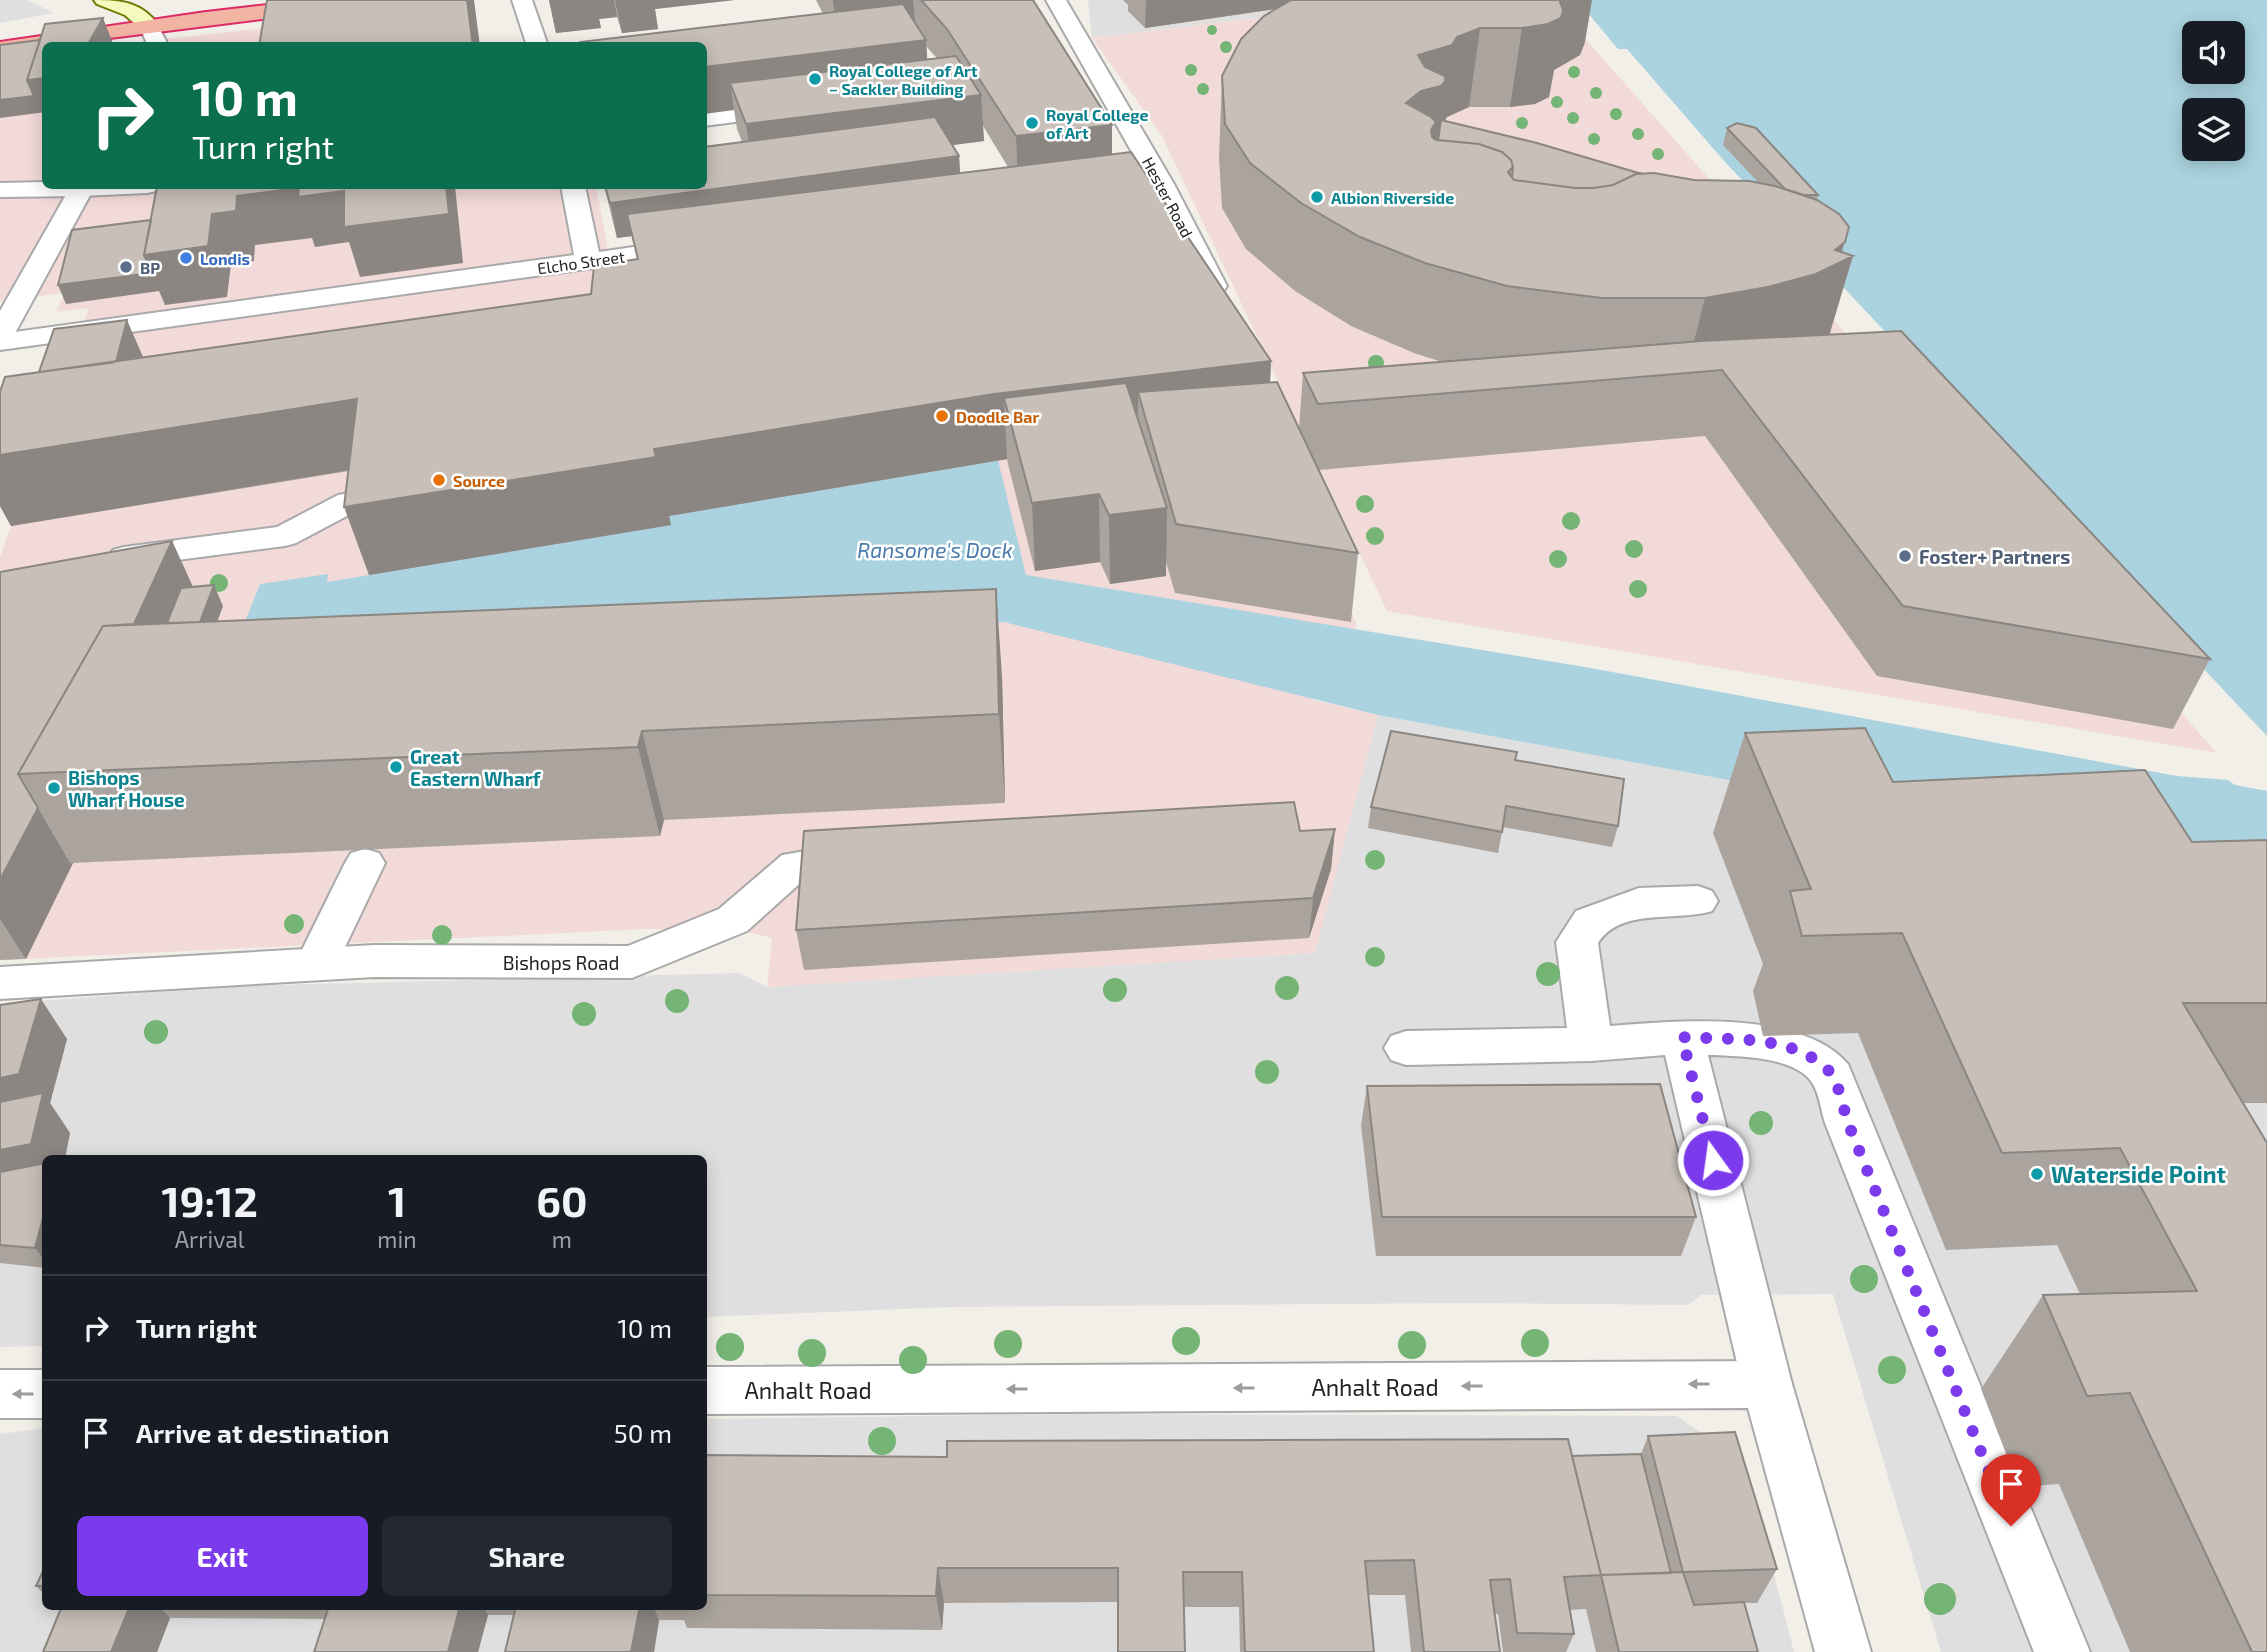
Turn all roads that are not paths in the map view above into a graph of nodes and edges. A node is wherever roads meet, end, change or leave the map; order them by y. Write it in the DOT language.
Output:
graph roads {
  1 [pos="108,0"];
  2 [pos="365,0"];
  3 [pos="522,0"];
  4 [pos="1056,0"];
  5 [pos="151,36"];
  6 [pos="76,42"];
  7 [pos="537,42"];
  8 [pos="42,45"];
  9 [pos="0,48"];
  10 [pos="758,113"];
  11 [pos="707,119"];
  12 [pos="1162,184"];
  13 [pos="42,188"];
  14 [pos="81,189"];
  15 [pos="574,189"];
  16 [pos="0,190"];
  17 [pos="1073,195"];
  18 [pos="710,244"];
  19 [pos="588,261"];
  20 [pos="1223,304"];
  21 [pos="0,335"];
  22 [pos="0,342"];
  23 [pos="349,502"];
  24 [pos="95,561"];
  25 [pos="892,852"];
  26 [pos="365,863"];
  27 [pos="1698,901"];
  28 [pos="316,964"];
  29 [pos="0,983"];
  30 [pos="1682,1037"];
  31 [pos="1591,1044"];
  32 [pos="1406,1048"];
  33 [pos="1767,1384"];
  34 [pos="707,1391"];
  35 [pos="42,1394"];
  36 [pos="0,1395"];
  37 [pos="1843,1652"];
  38 [pos="2062,1652"];
  1 -- 5 [label="main road"];
  2 -- 5 [label="highway"];
  3 -- 7 [label="street"];
  4 -- 12 [label="street, Hester Road"];
  5 -- 6 [label="highway"];
  8 -- 9 [label="highway"];
  10 -- 11 [label="street"];
  12 -- 17 [label="street"];
  12 -- 20 [label="street, Hester Road"];
  13 -- 16 [label="street"];
  14 -- 21 [label="street"];
  15 -- 19 [label="street"];
  18 -- 19 [label="street, Elcho Street"];
  19 -- 22 [label="street, Elcho Street"];
  23 -- 24 [label="street"];
  25 -- 28 [label="street, Bishops Road"];
  26 -- 28 [label="street"];
  27 -- 31 [label="street"];
  28 -- 29 [label="street, Bishops Road"];
  30 -- 31 [label="street"];
  30 -- 33 [label="street"];
  30 -- 38 [label="street"];
  31 -- 32 [label="street"];
  33 -- 34 [label="street, Anhalt Road, one-way"];
  33 -- 37 [label="street"];
  35 -- 36 [label="street, one-way"];
}
